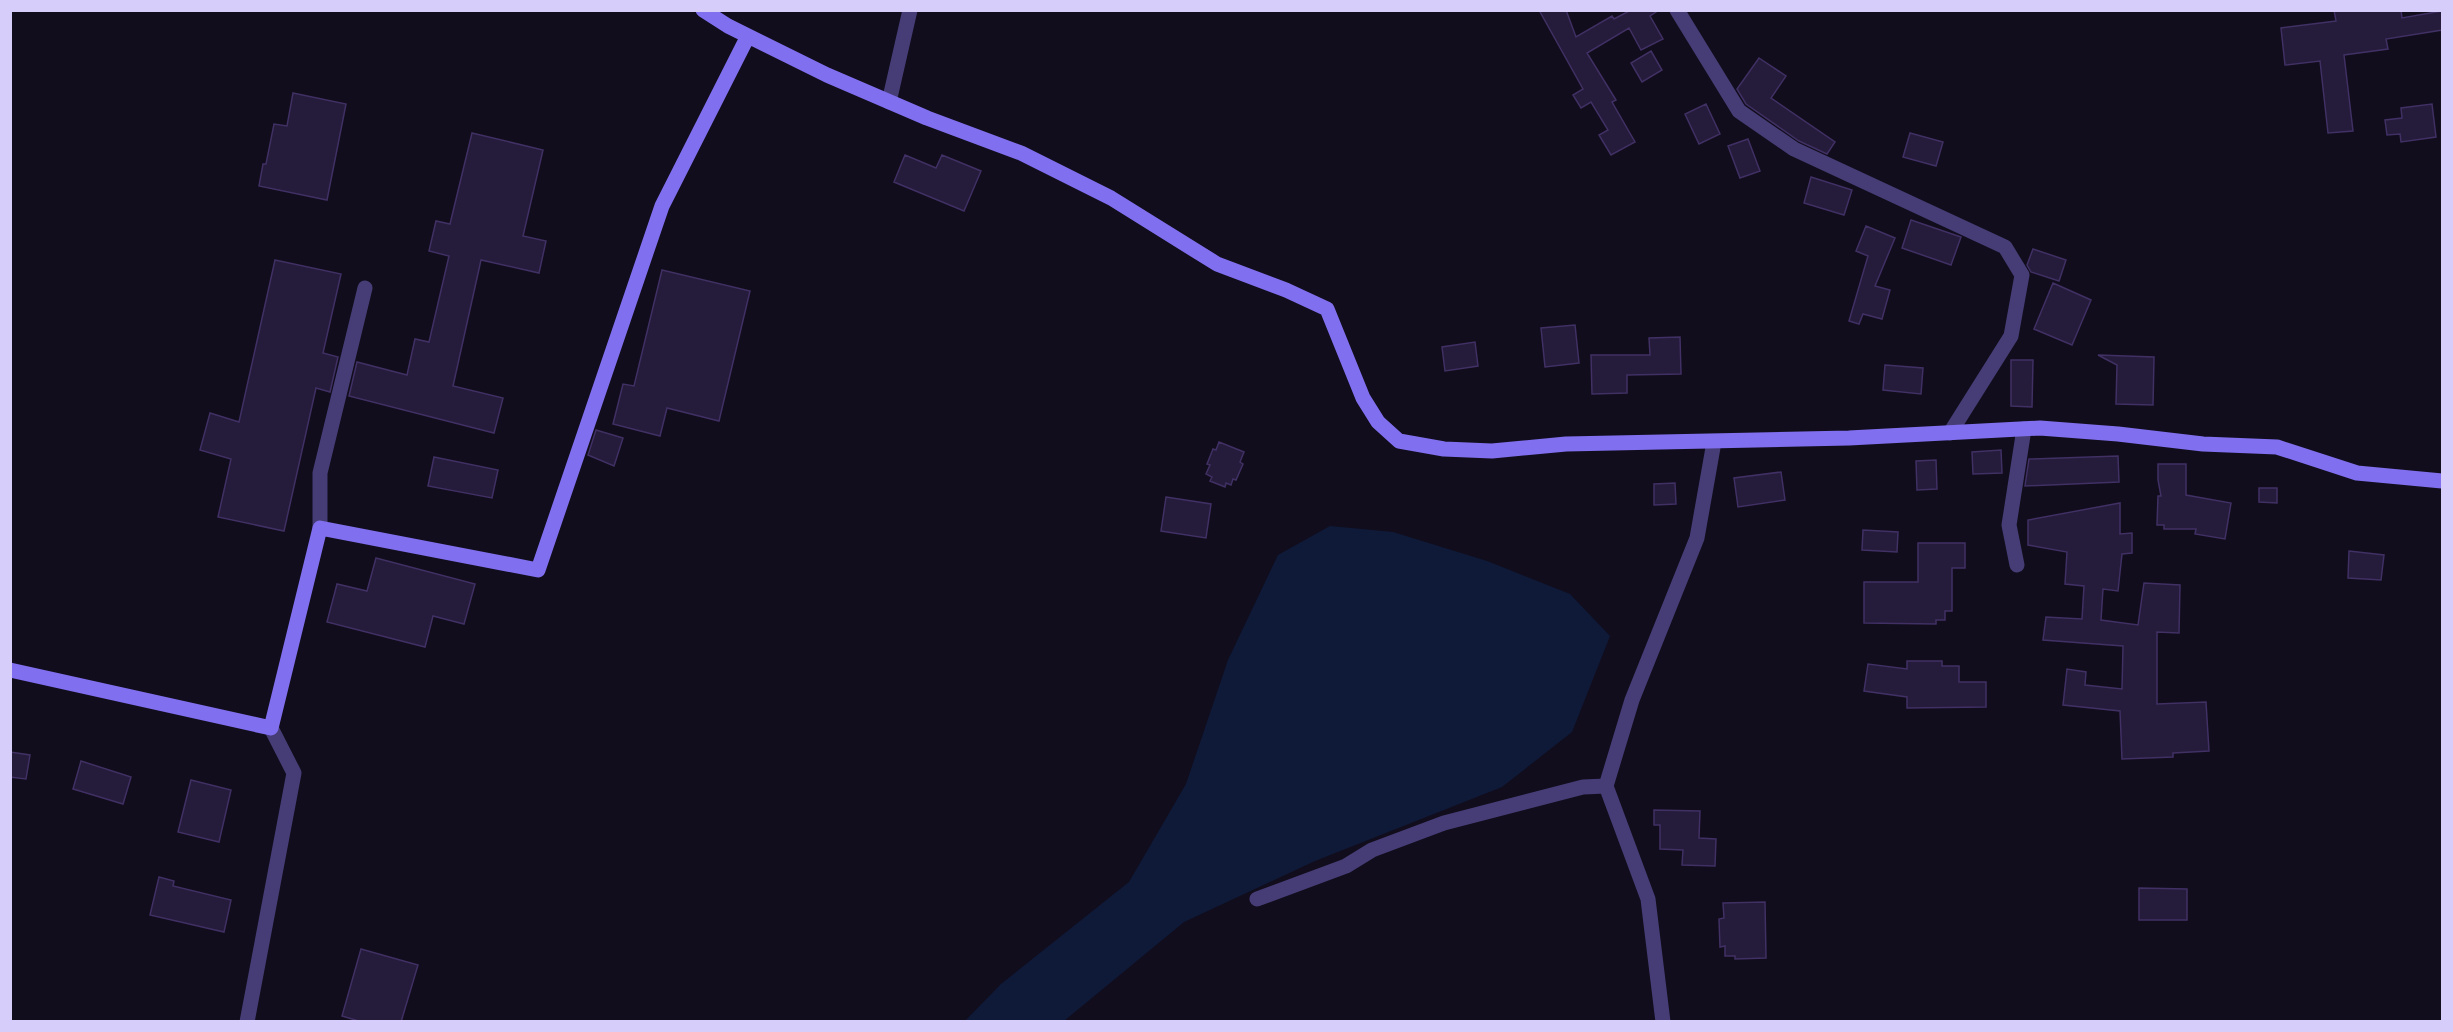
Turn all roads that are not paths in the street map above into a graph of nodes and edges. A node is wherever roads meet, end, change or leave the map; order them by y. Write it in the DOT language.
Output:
graph roads {
  1 [pos="703,10"];
  2 [pos="910,10"];
  3 [pos="1677,10"];
  4 [pos="748,36"];
  5 [pos="889,102"];
  6 [pos="365,288"];
  7 [pos="2024,429"];
  8 [pos="1950,433"];
  9 [pos="1714,442"];
  10 [pos="2442,481"];
  11 [pos="320,528"];
  12 [pos="2017,565"];
  13 [pos="10,670"];
  14 [pos="271,728"];
  15 [pos="1606,786"];
  16 [pos="1257,899"];
  17 [pos="247,1022"];
  18 [pos="1664,1022"];
  1 -- 4 [label="street"];
  2 -- 5 [label="street"];
  3 -- 8 [label="street"];
  4 -- 5 [label="street"];
  4 -- 11 [label="street"];
  5 -- 9 [label="street"];
  6 -- 11 [label="street"];
  7 -- 8 [label="street"];
  7 -- 10 [label="street"];
  7 -- 12 [label="street"];
  8 -- 9 [label="street"];
  9 -- 15 [label="street"];
  11 -- 14 [label="street"];
  13 -- 14 [label="street"];
  14 -- 17 [label="street"];
  15 -- 16 [label="street"];
  15 -- 18 [label="street"];
}
